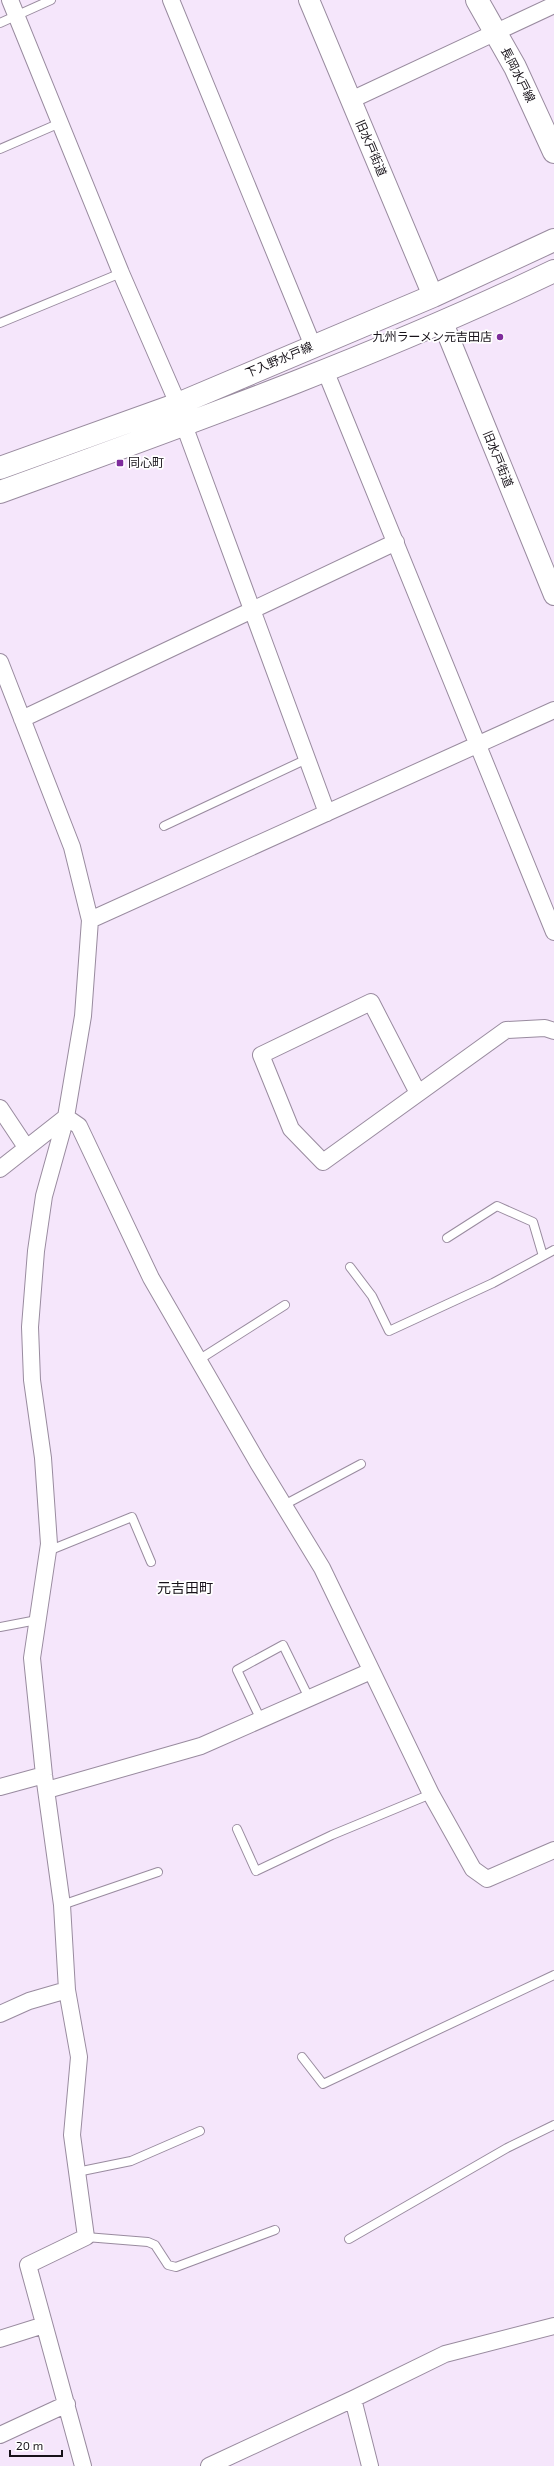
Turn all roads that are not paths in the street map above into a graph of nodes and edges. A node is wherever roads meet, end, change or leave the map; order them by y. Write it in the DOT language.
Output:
graph roads {
  1 [pos="10,0"];
  2 [pos="51,0"];
  3 [pos="172,0"];
  4 [pos="309,0"];
  5 [pos="476,0"];
  6 [pos="554,5"];
  7 [pos="17,15"];
  8 [pos="0,23"];
  9 [pos="496,32"];
  10 [pos="351,100"];
  11 [pos="60,123"];
  12 [pos="0,149"];
  13 [pos="554,152"];
  14 [pos="554,240"];
  15 [pos="554,271"];
  16 [pos="122,273"];
  17 [pos="433,296"];
  18 [pos="0,322"];
  19 [pos="443,323"];
  20 [pos="313,346"];
  21 [pos="325,370"];
  22 [pos="178,404"];
  23 [pos="184,425"];
  24 [pos="0,468"];
  25 [pos="0,492"];
  26 [pos="396,542"];
  27 [pos="554,595"];
  28 [pos="252,610"];
  29 [pos="0,662"];
  30 [pos="4,686"];
  31 [pos="554,710"];
  32 [pos="22,719"];
  33 [pos="479,744"];
  34 [pos="307,758"];
  35 [pos="327,813"];
  36 [pos="164,826"];
  37 [pos="90,920"];
  38 [pos="554,932"];
  39 [pos="554,1031"];
  40 [pos="418,1093"];
  41 [pos="0,1108"];
  42 [pos="66,1117"];
  43 [pos="26,1147"];
  44 [pos="0,1169"];
  45 [pos="447,1238"];
  46 [pos="554,1250"];
  47 [pos="544,1256"];
  48 [pos="350,1268"];
  49 [pos="286,1305"];
  50 [pos="200,1359"];
  51 [pos="360,1464"];
  52 [pos="284,1504"];
  53 [pos="48,1551"];
  54 [pos="151,1562"];
  55 [pos="37,1620"];
  56 [pos="0,1627"];
  57 [pos="371,1671"];
  58 [pos="309,1698"];
  59 [pos="261,1720"];
  60 [pos="46,1782"];
  61 [pos="0,1787"];
  62 [pos="430,1794"];
  63 [pos="238,1829"];
  64 [pos="554,1850"];
  65 [pos="158,1872"];
  66 [pos="62,1905"];
  67 [pos="554,1975"];
  68 [pos="67,1990"];
  69 [pos="0,2014"];
  70 [pos="302,2057"];
  71 [pos="554,2125"];
  72 [pos="200,2131"];
  73 [pos="77,2172"];
  74 [pos="275,2230"];
  75 [pos="86,2237"];
  76 [pos="348,2239"];
  77 [pos="44,2325"];
  78 [pos="554,2326"];
  79 [pos="0,2339"];
  80 [pos="353,2399"];
  81 [pos="67,2404"];
  82 [pos="0,2435"];
  83 [pos="83,2466"];
  84 [pos="209,2466"];
  85 [pos="370,2466"];
  1 -- 7 [label="street"];
  2 -- 7 [label="lane"];
  3 -- 20 [label="street"];
  4 -- 10 [label="street, 旧水戸街道"];
  5 -- 9 [label="main road, 長岡水戸線"];
  6 -- 9 [label="street"];
  7 -- 8 [label="lane"];
  7 -- 11 [label="street"];
  9 -- 10 [label="street"];
  9 -- 13 [label="main road, 長岡水戸線"];
  10 -- 17 [label="street, 旧水戸街道"];
  11 -- 12 [label="lane"];
  11 -- 16 [label="street"];
  14 -- 17 [label="main road, 下入野水戸線"];
  15 -- 19 [label="main road, 下入野水戸線"];
  16 -- 18 [label="lane"];
  16 -- 22 [label="street"];
  17 -- 20 [label="main road, 下入野水戸線"];
  19 -- 21 [label="main road, 下入野水戸線"];
  19 -- 27 [label="street, 旧水戸街道"];
  20 -- 22 [label="main road, 下入野水戸線"];
  21 -- 23 [label="main road, 下入野水戸線"];
  21 -- 26 [label="street"];
  22 -- 24 [label="main road, 下入野水戸線"];
  23 -- 25 [label="main road, 下入野水戸線"];
  23 -- 28 [label="street"];
  26 -- 28 [label="street"];
  26 -- 33 [label="street"];
  28 -- 32 [label="street"];
  28 -- 34 [label="street"];
  29 -- 30 [label="street"];
  30 -- 32 [label="street"];
  31 -- 33 [label="street"];
  32 -- 37 [label="street"];
  33 -- 35 [label="street"];
  33 -- 38 [label="street"];
  34 -- 35 [label="street"];
  34 -- 36 [label="lane"];
  35 -- 37 [label="street"];
  37 -- 42 [label="street"];
  39 -- 40 [label="street"];
  40 -- 40 [label="street"];
  41 -- 43 [label="street"];
  42 -- 43 [label="street"];
  42 -- 50 [label="street"];
  42 -- 53 [label="street"];
  43 -- 44 [label="street"];
  45 -- 47 [label="lane"];
  46 -- 47 [label="lane"];
  47 -- 48 [label="lane"];
  49 -- 50 [label="lane"];
  50 -- 52 [label="street"];
  51 -- 52 [label="lane"];
  52 -- 57 [label="street"];
  53 -- 54 [label="lane"];
  53 -- 55 [label="street"];
  55 -- 56 [label="lane"];
  55 -- 60 [label="street"];
  57 -- 58 [label="street"];
  57 -- 62 [label="street"];
  58 -- 59 [label="street"];
  58 -- 59 [label="lane"];
  59 -- 60 [label="street"];
  60 -- 61 [label="street"];
  60 -- 66 [label="street"];
  62 -- 63 [label="lane"];
  62 -- 64 [label="street"];
  65 -- 66 [label="lane"];
  66 -- 68 [label="street"];
  67 -- 70 [label="lane"];
  68 -- 69 [label="street"];
  68 -- 73 [label="street"];
  71 -- 76 [label="lane"];
  72 -- 73 [label="lane"];
  73 -- 75 [label="street"];
  74 -- 75 [label="lane"];
  75 -- 77 [label="street"];
  77 -- 79 [label="street"];
  77 -- 81 [label="street"];
  78 -- 80 [label="street"];
  80 -- 84 [label="street"];
  80 -- 85 [label="street"];
  81 -- 82 [label="street"];
  81 -- 83 [label="street"];
}
